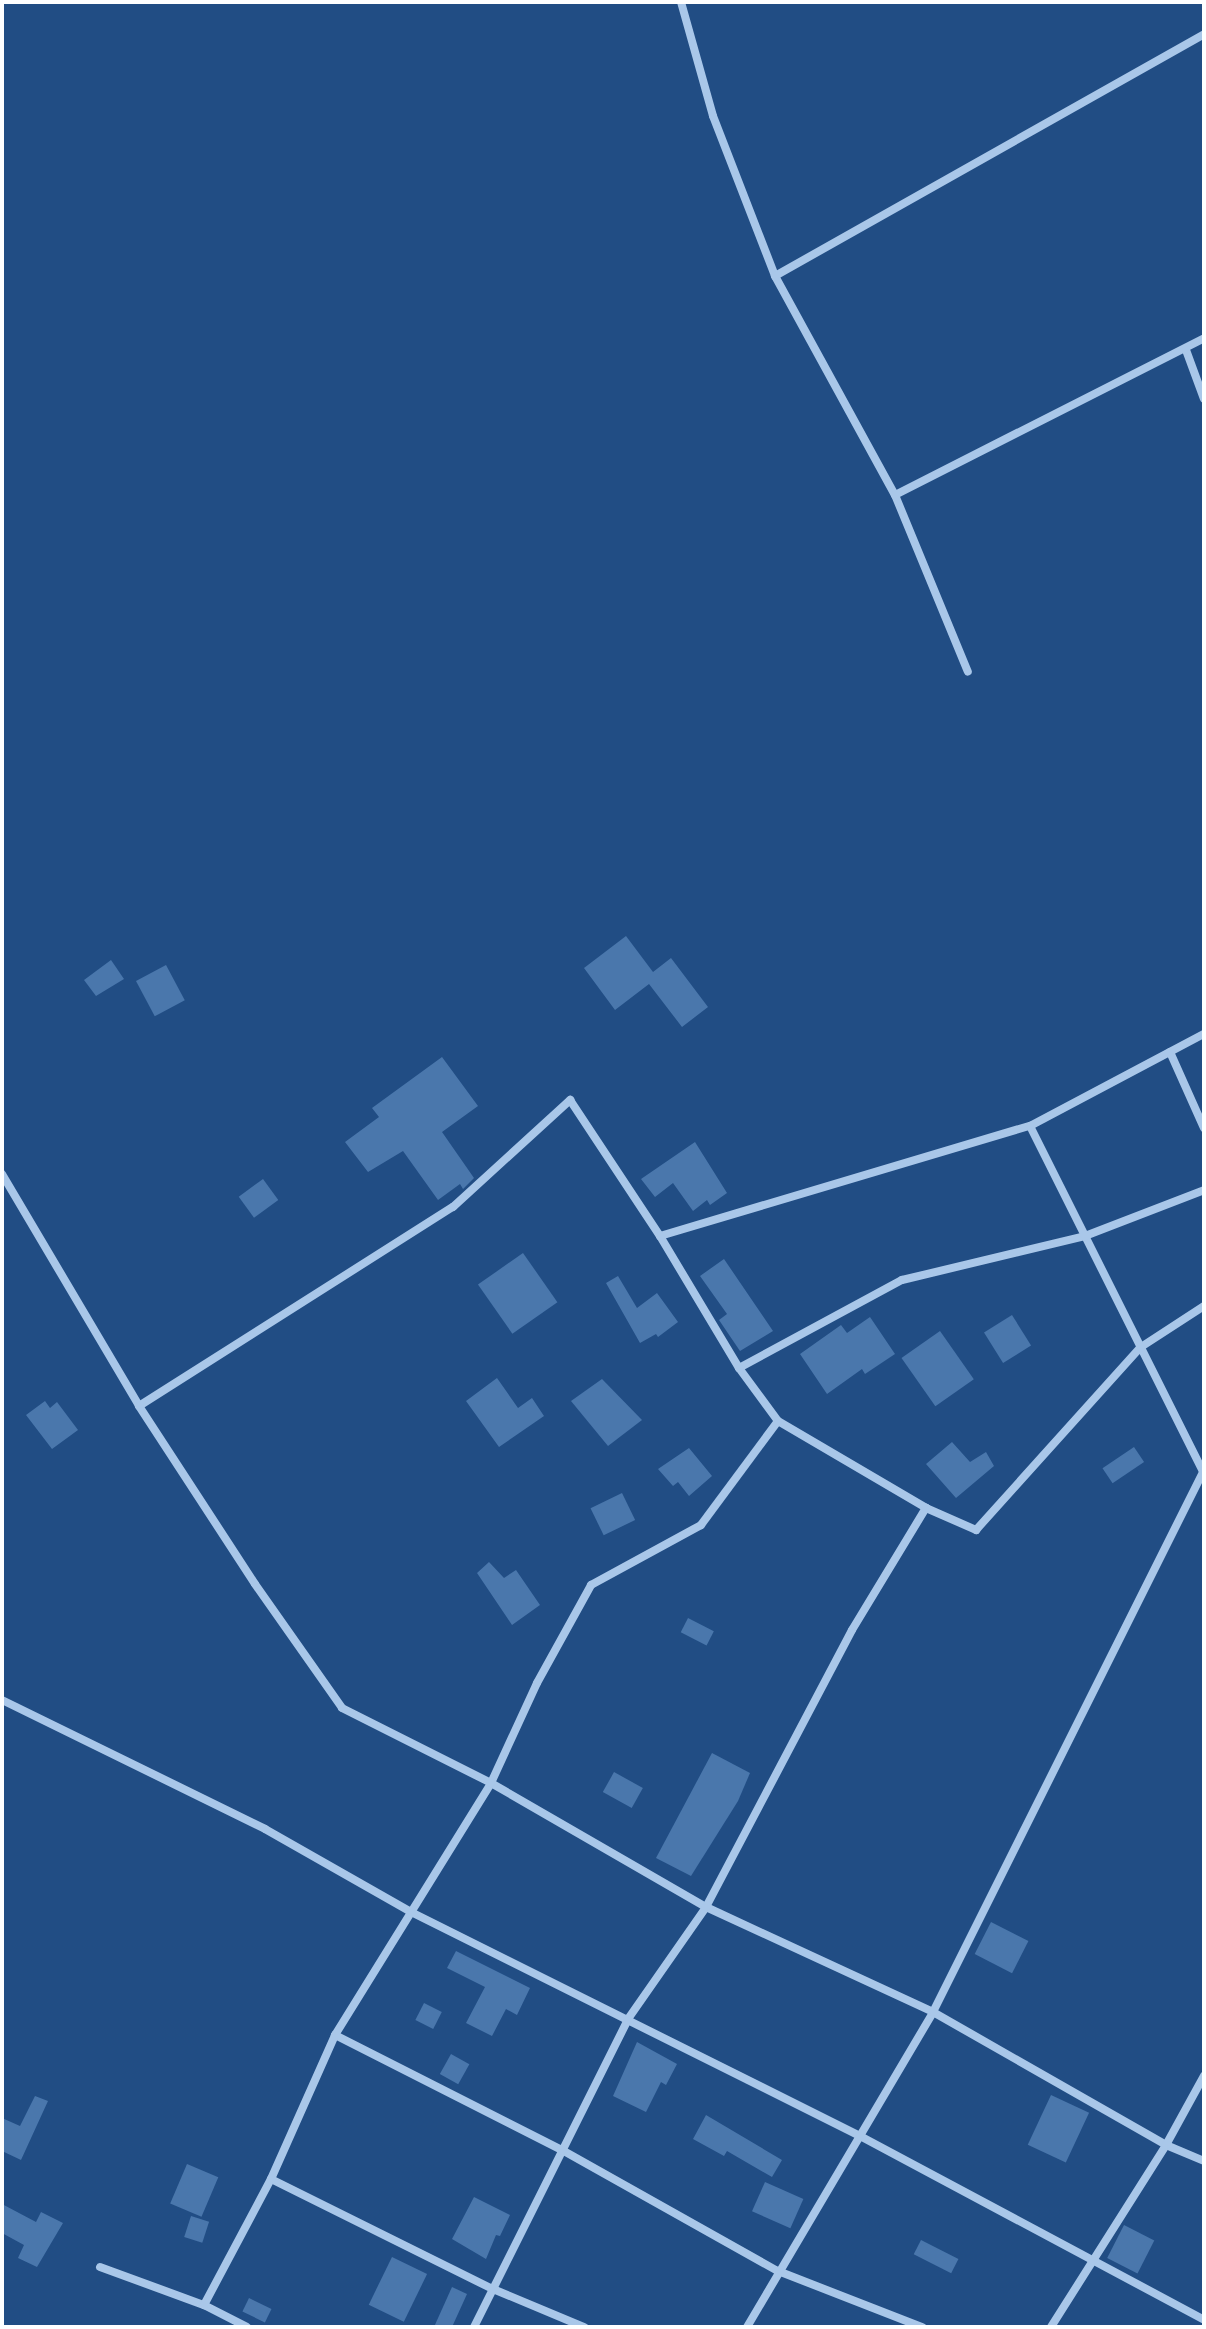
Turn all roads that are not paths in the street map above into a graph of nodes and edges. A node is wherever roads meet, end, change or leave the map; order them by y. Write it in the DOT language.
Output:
graph roads {
  1 [pos="681,2"];
  2 [pos="1204,34"];
  3 [pos="775,276"];
  4 [pos="1204,338"];
  5 [pos="1186,350"];
  6 [pos="1204,399"];
  7 [pos="895,495"];
  8 [pos="968,672"];
  9 [pos="1204,1034"];
  10 [pos="1170,1052"];
  11 [pos="1030,1126"];
  12 [pos="1204,1128"];
  13 [pos="2,1174"];
  14 [pos="1204,1190"];
  15 [pos="660,1236"];
  16 [pos="1085,1236"];
  17 [pos="1204,1306"];
  18 [pos="1141,1347"];
  19 [pos="739,1368"];
  20 [pos="139,1406"];
  21 [pos="778,1421"];
  22 [pos="1204,1471"];
  23 [pos="1200,1484"];
  24 [pos="926,1508"];
  25 [pos="2,1700"];
  26 [pos="491,1783"];
  27 [pos="706,1907"];
  28 [pos="411,1912"];
  29 [pos="933,2012"];
  30 [pos="628,2019"];
  31 [pos="335,2035"];
  32 [pos="1204,2076"];
  33 [pos="860,2136"];
  34 [pos="1166,2145"];
  35 [pos="562,2150"];
  36 [pos="1204,2161"];
  37 [pos="271,2179"];
  38 [pos="1091,2261"];
  39 [pos="100,2267"];
  40 [pos="778,2271"];
  41 [pos="493,2289"];
  42 [pos="204,2305"];
  43 [pos="1204,2320"];
  44 [pos="247,2327"];
  45 [pos="474,2327"];
  46 [pos="584,2327"];
  47 [pos="747,2327"];
  48 [pos="922,2327"];
  49 [pos="1051,2327"];
  1 -- 3 [label="street"];
  2 -- 3 [label="street"];
  3 -- 7 [label="street"];
  4 -- 5 [label="street"];
  5 -- 6 [label="street"];
  5 -- 7 [label="street"];
  7 -- 8 [label="street"];
  9 -- 10 [label="street"];
  10 -- 11 [label="street"];
  10 -- 12 [label="street"];
  11 -- 15 [label="street"];
  11 -- 16 [label="street"];
  13 -- 20 [label="street"];
  14 -- 16 [label="street"];
  15 -- 19 [label="street"];
  15 -- 20 [label="street"];
  16 -- 18 [label="street"];
  16 -- 19 [label="street"];
  17 -- 18 [label="street"];
  18 -- 22 [label="street"];
  18 -- 24 [label="street"];
  19 -- 21 [label="street"];
  20 -- 26 [label="street"];
  21 -- 24 [label="street"];
  21 -- 26 [label="street"];
  22 -- 23 [label="street"];
  23 -- 29 [label="street"];
  24 -- 27 [label="street"];
  25 -- 28 [label="street"];
  26 -- 27 [label="street"];
  26 -- 28 [label="street"];
  27 -- 29 [label="street"];
  27 -- 30 [label="street"];
  28 -- 30 [label="street"];
  28 -- 31 [label="street"];
  29 -- 33 [label="street"];
  29 -- 34 [label="street"];
  30 -- 33 [label="street"];
  30 -- 35 [label="street"];
  31 -- 35 [label="street"];
  31 -- 37 [label="street"];
  32 -- 34 [label="street"];
  33 -- 38 [label="street"];
  33 -- 40 [label="street"];
  34 -- 36 [label="street"];
  34 -- 38 [label="street"];
  35 -- 40 [label="street"];
  35 -- 41 [label="street"];
  37 -- 41 [label="street"];
  37 -- 42 [label="street"];
  38 -- 43 [label="street"];
  38 -- 49 [label="street"];
  39 -- 42 [label="street"];
  40 -- 47 [label="street"];
  40 -- 48 [label="street"];
  41 -- 45 [label="street"];
  41 -- 46 [label="street"];
  42 -- 44 [label="street"];
}
